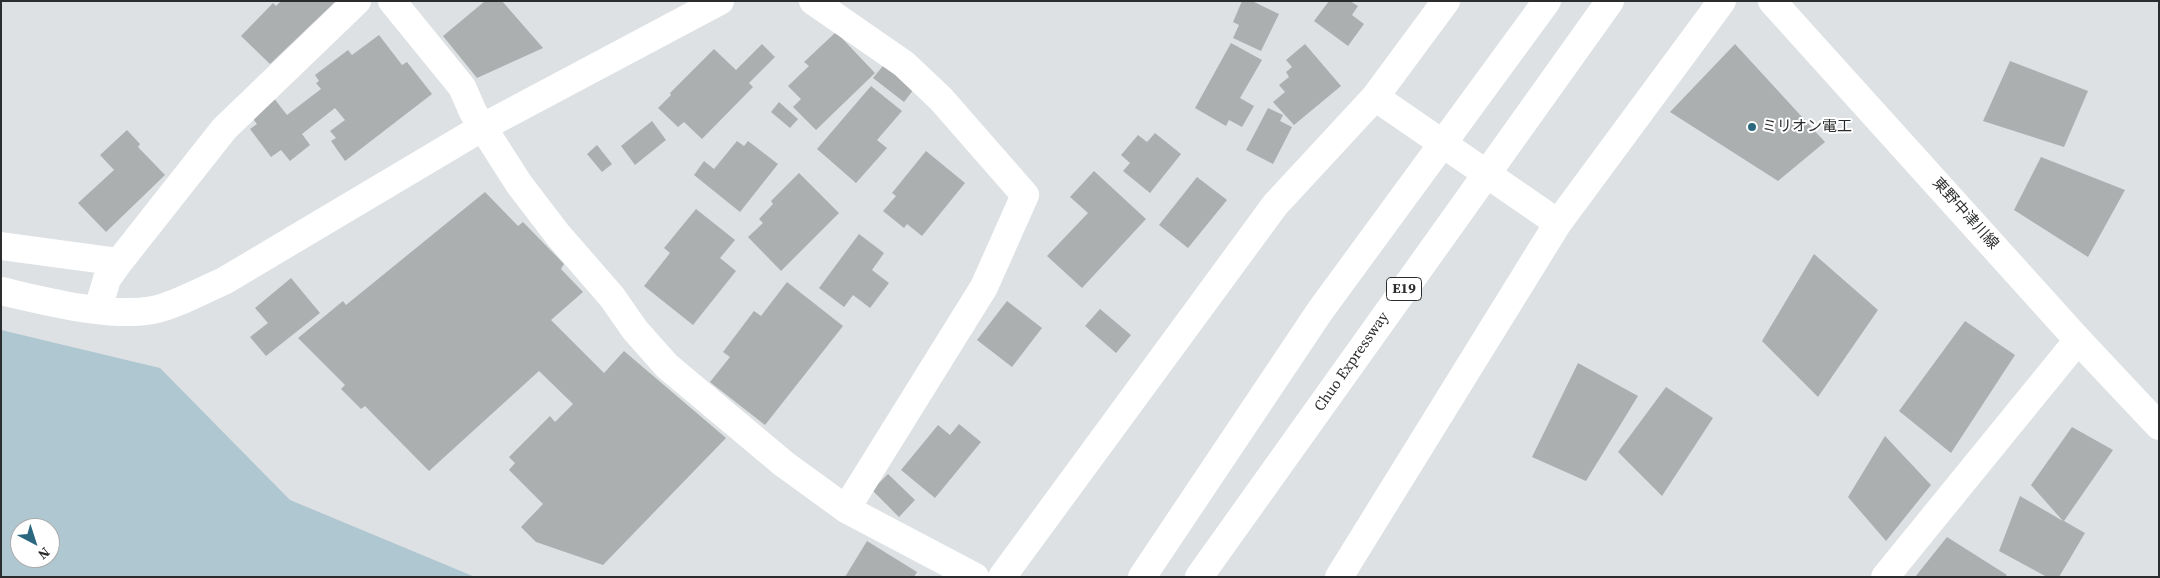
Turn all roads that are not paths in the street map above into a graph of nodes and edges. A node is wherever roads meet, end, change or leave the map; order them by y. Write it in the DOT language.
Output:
graph roads {
  1 [pos="356,1"];
  2 [pos="392,1"];
  3 [pos="720,1"];
  4 [pos="813,1"];
  5 [pos="1446,1"];
  6 [pos="1547,1"];
  7 [pos="1610,1"];
  8 [pos="1722,1"];
  9 [pos="1772,1"];
  10 [pos="1375,97"];
  11 [pos="483,127"];
  12 [pos="1558,223"];
  13 [pos="1,246"];
  14 [pos="119,262"];
  15 [pos="1,291"];
  16 [pos="98,309"];
  17 [pos="2078,340"];
  18 [pos="2159,426"];
  19 [pos="846,509"];
  20 [pos="975,577"];
  21 [pos="1002,577"];
  22 [pos="1142,577"];
  23 [pos="1199,577"];
  24 [pos="1339,577"];
  25 [pos="1885,577"];
  1 -- 14 [label="main road"];
  2 -- 11 [label="main road"];
  3 -- 11 [label="main road"];
  4 -- 19 [label="main road"];
  5 -- 10 [label="main road"];
  6 -- 22 [label="main road"];
  7 -- 23 [label="main road, Chuo Expressway / E19"];
  8 -- 12 [label="main road"];
  9 -- 17 [label="main road, 東野中津川線"];
  10 -- 12 [label="main road"];
  10 -- 21 [label="main road"];
  11 -- 16 [label="main road"];
  11 -- 19 [label="main road"];
  12 -- 24 [label="main road"];
  13 -- 14 [label="main road"];
  14 -- 16 [label="main road"];
  15 -- 16 [label="main road"];
  17 -- 18 [label="main road, 東野中津川線"];
  17 -- 25 [label="main road"];
  19 -- 20 [label="main road"];
}
